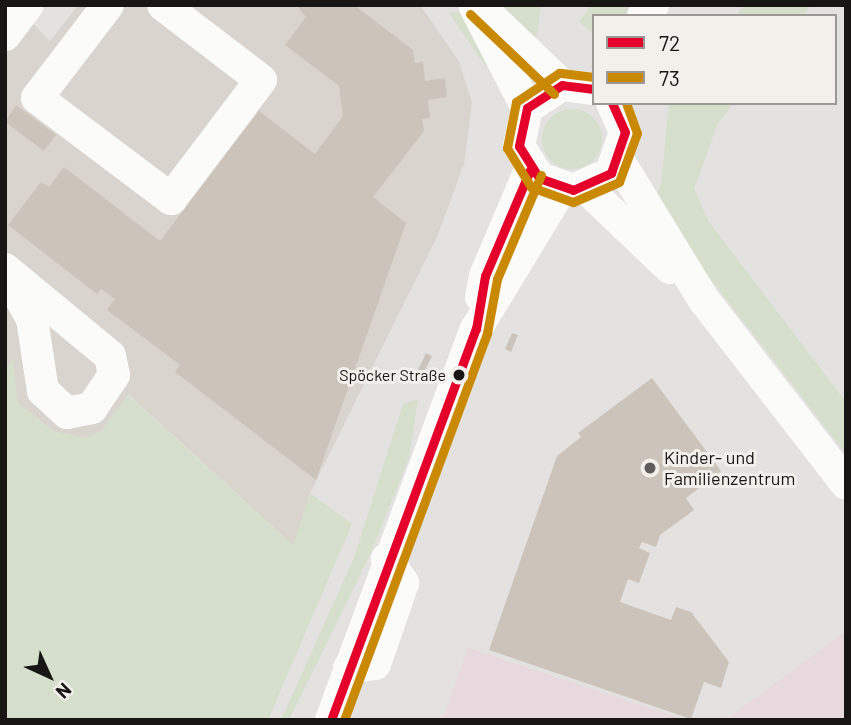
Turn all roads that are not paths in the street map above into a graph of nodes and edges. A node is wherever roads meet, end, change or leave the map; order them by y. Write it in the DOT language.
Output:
graph roads {
  1 [pos="28,5"];
  2 [pos="107,5"];
  3 [pos="163,5"];
  4 [pos="476,5"];
  5 [pos="5,35"];
  6 [pos="592,88"];
  7 [pos="592,91"];
  8 [pos="606,105"];
  9 [pos="527,108"];
  10 [pos="619,161"];
  11 [pos="530,170"];
  12 [pos="573,188"];
  13 [pos="704,300"];
  14 [pos="477,330"];
  15 [pos="846,485"];
  16 [pos="331,720"];
  1 -- 5 [label="street"];
  2 -- 3 [label="street"];
  4 -- 6 [label="street"];
  4 -- 9 [label="street"];
  7 -- 9 [label="street"];
  8 -- 10 [label="street"];
  9 -- 11 [label="street"];
  10 -- 12 [label="street"];
  10 -- 13 [label="street"];
  11 -- 12 [label="street"];
  11 -- 14 [label="street"];
  12 -- 13 [label="street"];
  12 -- 14 [label="street"];
  13 -- 15 [label="street"];
  14 -- 16 [label="street"];
}
